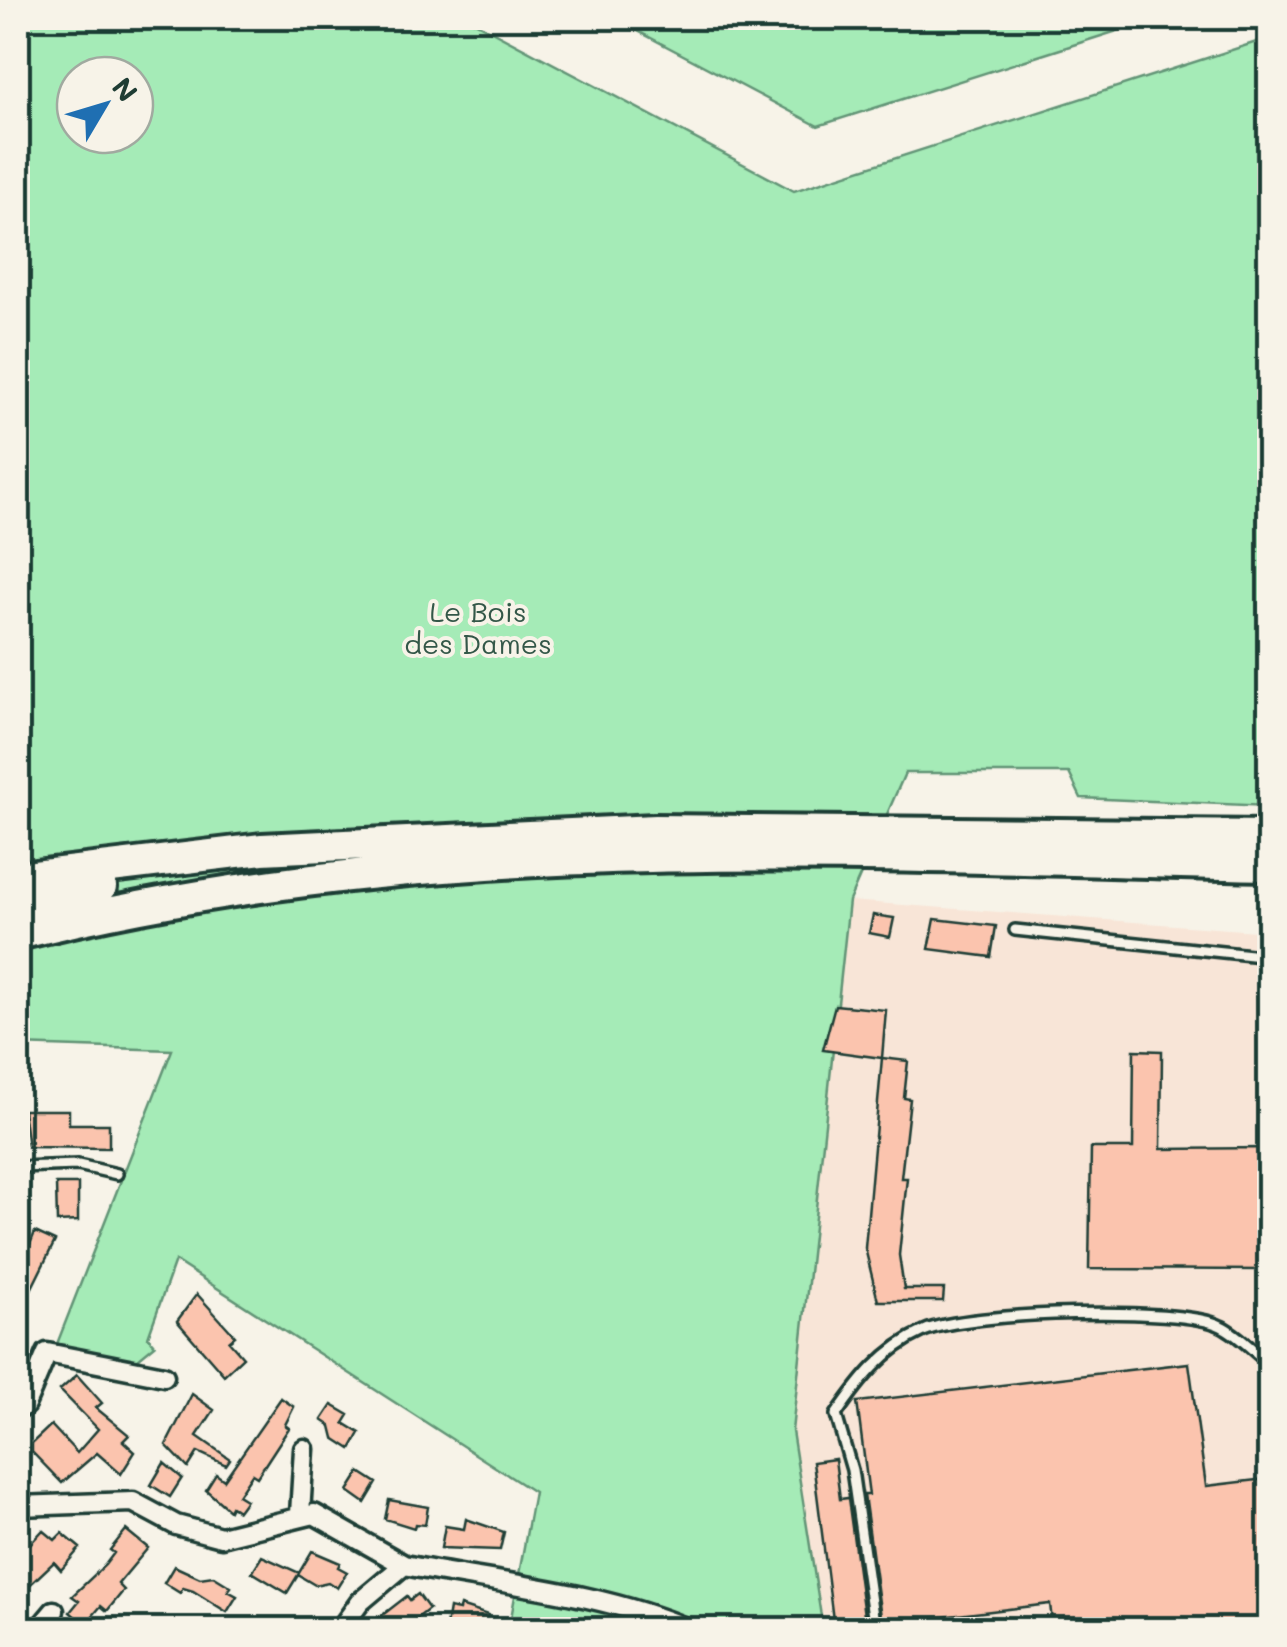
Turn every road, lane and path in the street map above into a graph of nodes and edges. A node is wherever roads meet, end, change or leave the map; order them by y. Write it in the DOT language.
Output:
graph roads {
  1 [pos="1270,836"];
  2 [pos="380,845"];
  3 [pos="1270,865"];
  4 [pos="18,878"];
  5 [pos="18,905"];
  6 [pos="1015,930"];
  7 [pos="25,933"];
  8 [pos="1270,957"];
  9 [pos="18,1167"];
  10 [pos="117,1174"];
  11 [pos="1270,1364"];
  12 [pos="164,1376"];
  13 [pos="18,1410"];
  14 [pos="304,1449"];
  15 [pos="18,1506"];
  16 [pos="300,1514"];
  17 [pos="404,1565"];
  18 [pos="54,1611"];
  19 [pos="38,1630"];
  20 [pos="340,1630"];
  21 [pos="690,1630"];
  22 [pos="874,1630"];
  1 -- 2 [label="highway"];
  2 -- 4 [label="highway"];
  2 -- 5 [label="highway"];
  3 -- 7 [label="highway"];
  6 -- 8 [label="lane"];
  9 -- 10 [label="lane"];
  11 -- 22 [label="lane"];
  12 -- 13 [label="street"];
  14 -- 16 [label="street"];
  15 -- 16 [label="street"];
  16 -- 17 [label="street"];
  17 -- 20 [label="street"];
  17 -- 21 [label="street"];
  18 -- 19 [label="street"];
}
